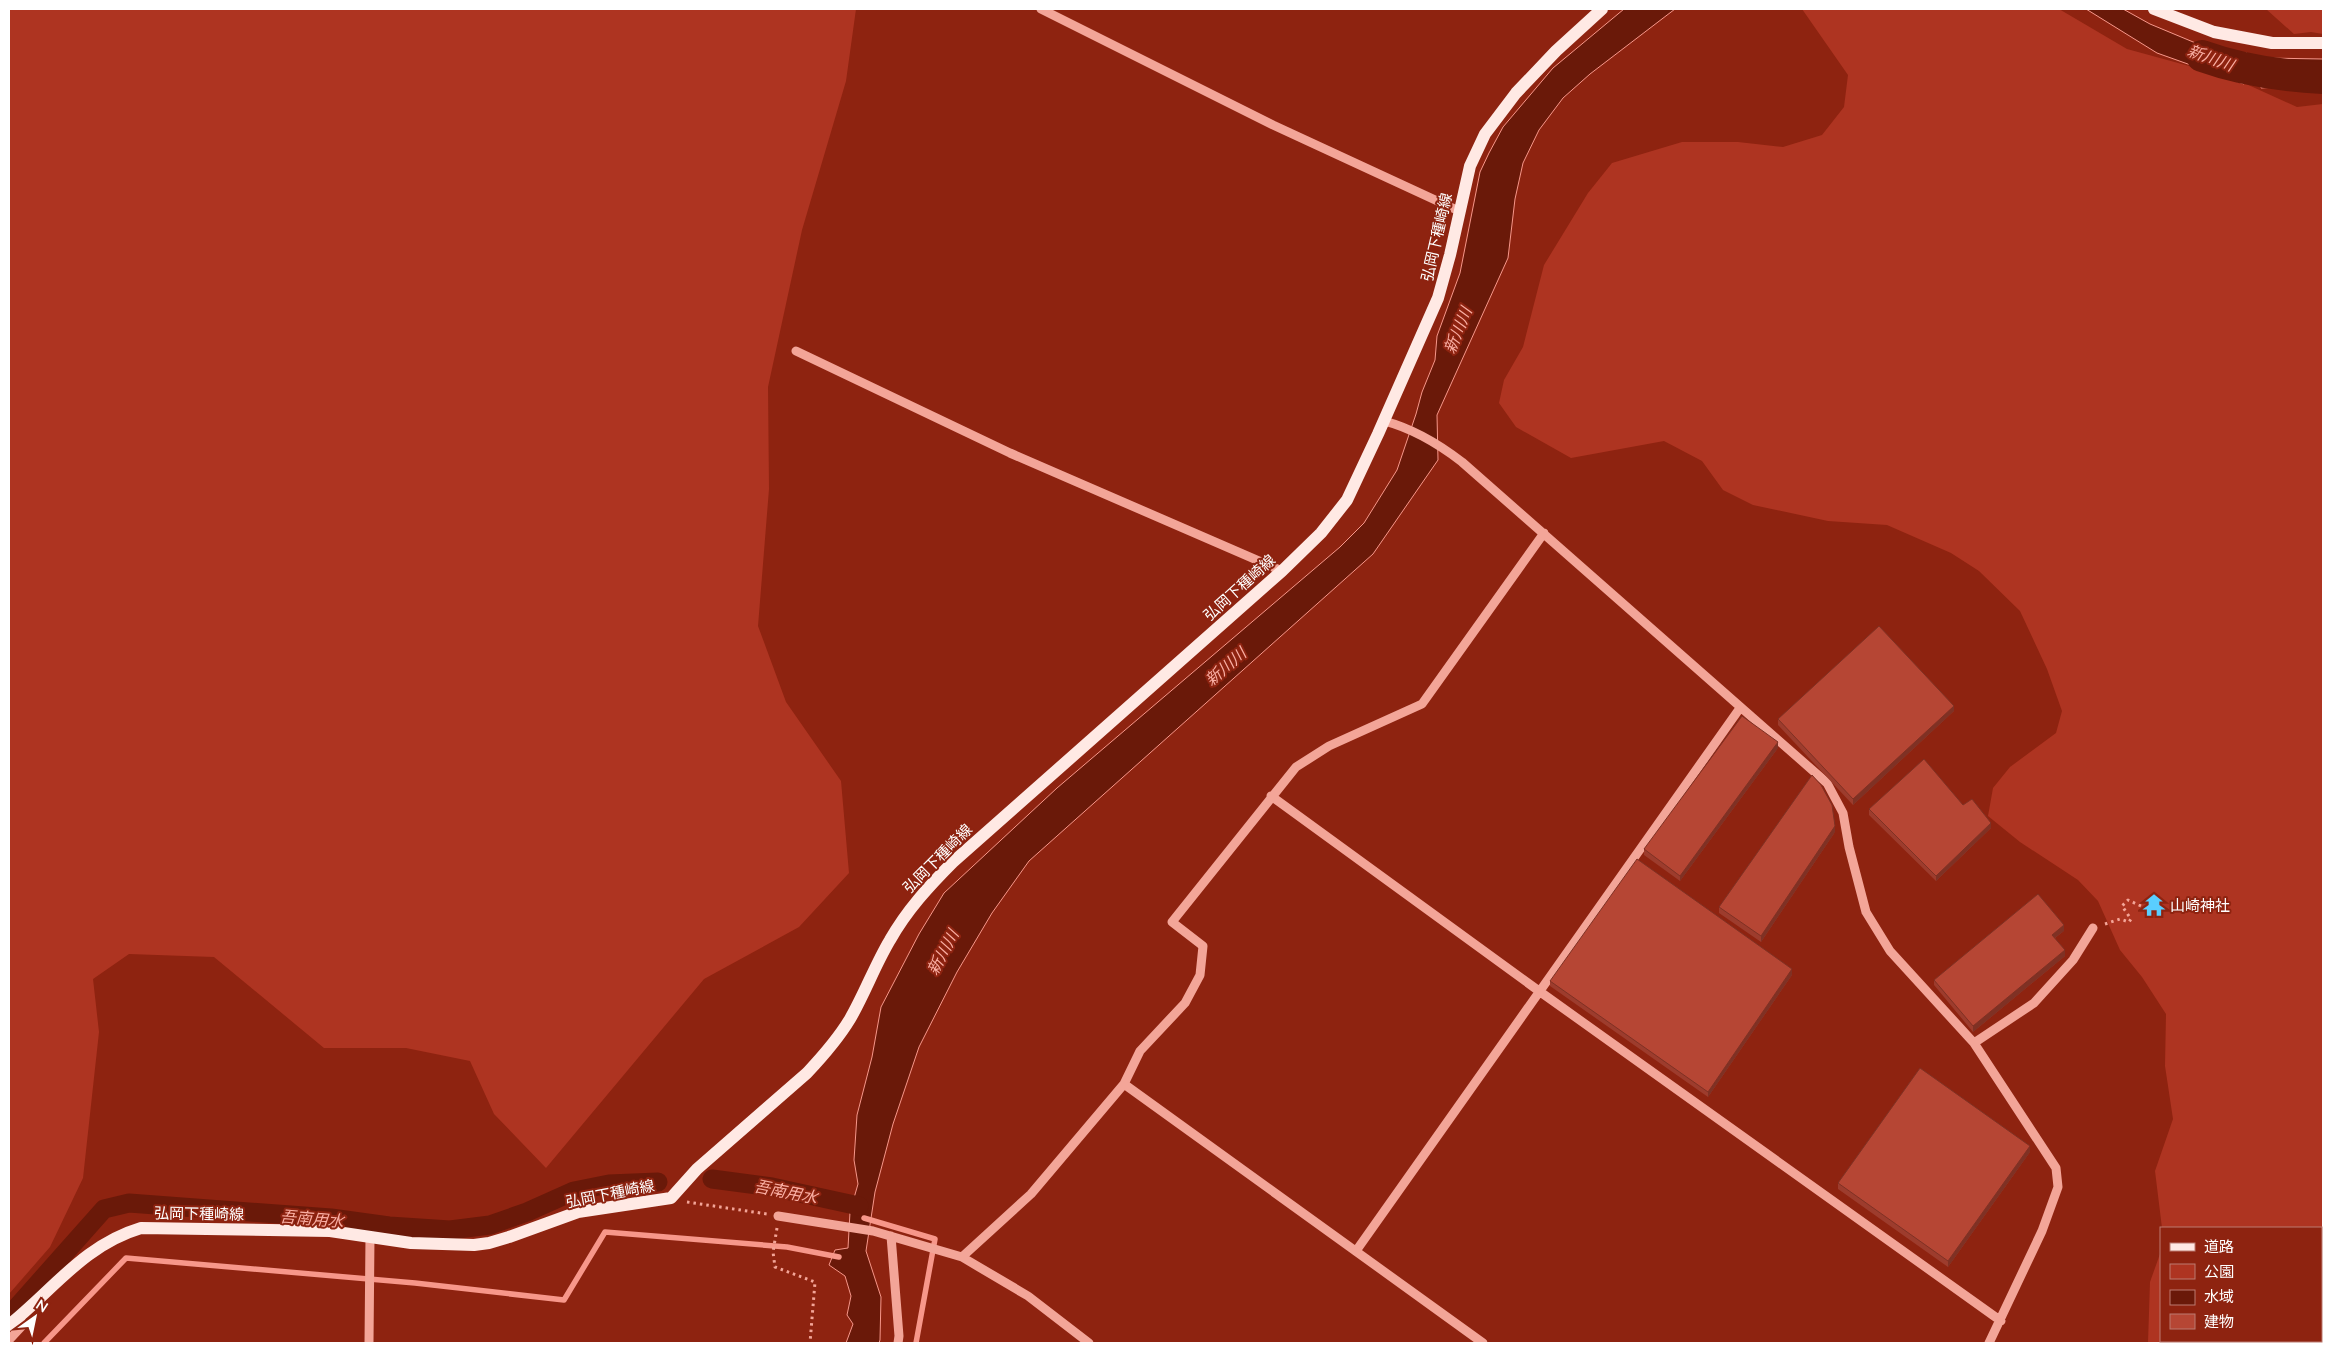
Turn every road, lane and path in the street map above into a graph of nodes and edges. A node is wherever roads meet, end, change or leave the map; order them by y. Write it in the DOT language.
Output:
graph roads {
  1 [pos="1041,9"];
  2 [pos="1602,9"];
  3 [pos="2154,9"];
  4 [pos="2323,43"];
  5 [pos="1459,212"];
  6 [pos="796,351"];
  7 [pos="1390,423"];
  8 [pos="1544,533"];
  9 [pos="1282,571"];
  10 [pos="1740,708"];
  11 [pos="1271,796"];
  12 [pos="2140,906"];
  13 [pos="2093,928"];
  14 [pos="1538,991"];
  15 [pos="1974,1043"];
  16 [pos="1124,1084"];
  17 [pos="672,1198"];
  18 [pos="778,1216"];
  19 [pos="891,1236"];
  20 [pos="370,1237"];
  21 [pos="1356,1251"];
  22 [pos="962,1257"];
  23 [pos="20,1316"];
  24 [pos="2001,1321"];
  25 [pos="9,1325"];
  26 [pos="9,1340"];
  27 [pos="369,1343"];
  28 [pos="810,1343"];
  29 [pos="898,1343"];
  30 [pos="1089,1343"];
  31 [pos="1483,1343"];
  32 [pos="1989,1343"];
  1 -- 5 [label="street"];
  2 -- 5 [label="main road, 弘岡下種崎線"];
  3 -- 4 [label="main road"];
  5 -- 7 [label="main road, 弘岡下種崎線"];
  6 -- 9 [label="street"];
  7 -- 8 [label="street"];
  7 -- 9 [label="main road, 弘岡下種崎線"];
  8 -- 10 [label="street"];
  8 -- 11 [label="street"];
  9 -- 17 [label="main road, 弘岡下種崎線"];
  10 -- 14 [label="street"];
  10 -- 15 [label="street"];
  11 -- 14 [label="street"];
  11 -- 16 [label="street"];
  12 -- 13 [label="path"];
  13 -- 15 [label="street"];
  14 -- 21 [label="street"];
  14 -- 24 [label="street"];
  15 -- 24 [label="street"];
  16 -- 21 [label="street"];
  16 -- 22 [label="street"];
  17 -- 18 [label="path"];
  17 -- 20 [label="main road, 弘岡下種崎線"];
  18 -- 19 [label="street"];
  18 -- 28 [label="path"];
  19 -- 22 [label="street"];
  19 -- 29 [label="street"];
  20 -- 23 [label="main road, 弘岡下種崎線"];
  20 -- 27 [label="street"];
  21 -- 31 [label="street"];
  22 -- 30 [label="street"];
  23 -- 25 [label="main road, 弘岡下種崎線"];
  23 -- 26 [label="street"];
  24 -- 32 [label="street"];
}
